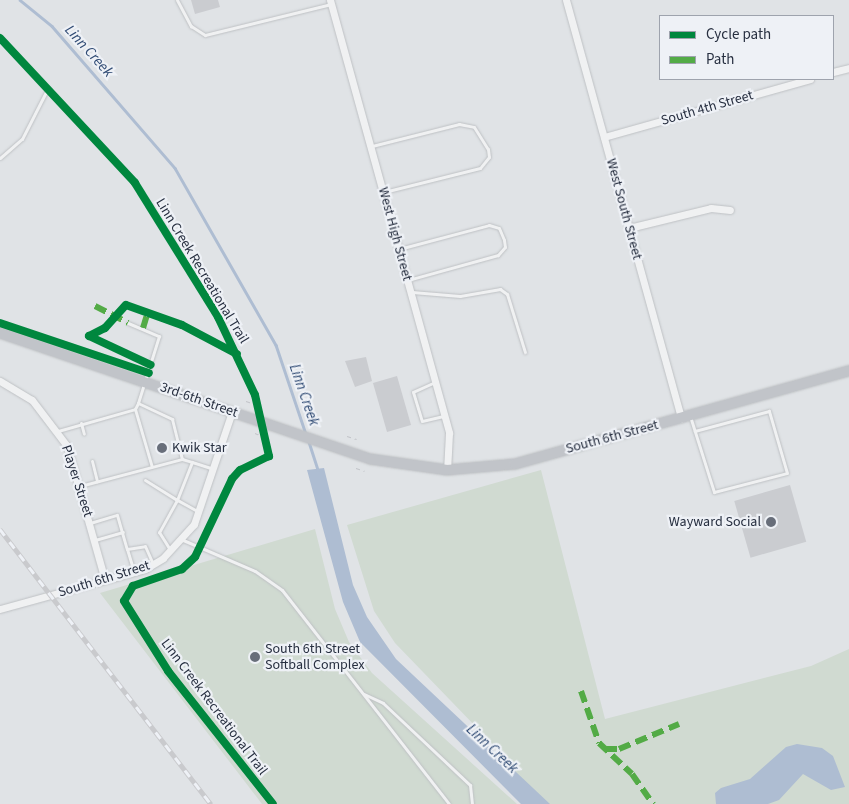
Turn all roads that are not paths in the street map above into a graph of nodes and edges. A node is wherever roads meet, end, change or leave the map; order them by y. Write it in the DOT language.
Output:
graph roads {
  1 [pos="177,0"];
  2 [pos="566,0"];
  3 [pos="331,2"];
  4 [pos="849,68"];
  5 [pos="834,72"];
  6 [pos="806,80"];
  7 [pos="48,88"];
  8 [pos="604,137"];
  9 [pos="371,146"];
  10 [pos="0,158"];
  11 [pos="383,192"];
  12 [pos="730,210"];
  13 [pos="629,228"];
  14 [pos="399,250"];
  15 [pos="408,280"];
  16 [pos="411,292"];
  17 [pos="128,323"];
  18 [pos="0,332"];
  19 [pos="525,352"];
  20 [pos="849,371"];
  21 [pos="0,381"];
  22 [pos="146,382"];
  23 [pos="435,382"];
  24 [pos="138,403"];
  25 [pos="135,409"];
  26 [pos="232,412"];
  27 [pos="444,416"];
  28 [pos="686,417"];
  29 [pos="82,423"];
  30 [pos="58,431"];
  31 [pos="695,431"];
  32 [pos="84,434"];
  33 [pos="182,458"];
  34 [pos="370,459"];
  35 [pos="92,461"];
  36 [pos="192,462"];
  37 [pos="152,467"];
  38 [pos="214,469"];
  39 [pos="447,470"];
  40 [pos="145,480"];
  41 [pos="98,481"];
  42 [pos="80,486"];
  43 [pos="177,500"];
  44 [pos="200,512"];
  45 [pos="90,523"];
  46 [pos="123,532"];
  47 [pos="95,540"];
  48 [pos="183,540"];
  49 [pos="128,549"];
  50 [pos="171,551"];
  51 [pos="153,564"];
  52 [pos="134,572"];
  53 [pos="105,580"];
  54 [pos="0,609"];
  55 [pos="363,694"];
  56 [pos="449,804"];
  57 [pos="472,804"];
  1 -- 3 [label="lane"];
  2 -- 8 [label="street, West South Street"];
  3 -- 9 [label="street, West High Street"];
  4 -- 5 [label="street"];
  6 -- 8 [label="street, South 4th Street"];
  7 -- 10 [label="lane"];
  8 -- 13 [label="street, West South Street"];
  9 -- 11 [label="street, West High Street"];
  9 -- 11 [label="lane"];
  11 -- 14 [label="street, West High Street"];
  12 -- 13 [label="street"];
  13 -- 28 [label="street, West South Street"];
  14 -- 15 [label="street, West High Street"];
  14 -- 15 [label="lane"];
  15 -- 16 [label="street, West High Street"];
  16 -- 19 [label="lane"];
  16 -- 23 [label="street, West High Street"];
  17 -- 22 [label="lane"];
  18 -- 22 [label="main road, 3rd-6th Street"];
  20 -- 28 [label="main road, South 6th Street"];
  21 -- 30 [label="street, Player Street"];
  22 -- 24 [label="lane"];
  22 -- 26 [label="main road, 3rd-6th Street"];
  23 -- 27 [label="street, West High Street"];
  23 -- 27 [label="lane"];
  24 -- 25 [label="lane"];
  24 -- 33 [label="lane"];
  25 -- 29 [label="lane"];
  25 -- 37 [label="lane"];
  26 -- 34 [label="main road, 3rd-6th Street"];
  26 -- 38 [label="street, South 6th Street"];
  27 -- 39 [label="street, West High Street"];
  28 -- 31 [label="lane"];
  28 -- 39 [label="main road, South 6th Street"];
  29 -- 30 [label="lane"];
  29 -- 32 [label="lane"];
  30 -- 42 [label="street, Player Street"];
  31 -- 31 [label="lane"];
  33 -- 36 [label="lane"];
  33 -- 37 [label="lane"];
  34 -- 39 [label="main road, South 6th Street"];
  35 -- 41 [label="lane"];
  36 -- 38 [label="lane"];
  36 -- 43 [label="lane"];
  37 -- 41 [label="lane"];
  38 -- 44 [label="street, South 6th Street"];
  40 -- 43 [label="lane"];
  41 -- 42 [label="lane"];
  42 -- 45 [label="street, Player Street"];
  43 -- 44 [label="lane"];
  43 -- 50 [label="lane"];
  44 -- 48 [label="street, South 6th Street"];
  45 -- 46 [label="lane"];
  45 -- 47 [label="street, Player Street"];
  46 -- 47 [label="lane"];
  46 -- 49 [label="lane"];
  47 -- 53 [label="street, Player Street"];
  48 -- 50 [label="street, South 6th Street"];
  48 -- 55 [label="lane"];
  49 -- 51 [label="lane"];
  49 -- 52 [label="lane"];
  50 -- 51 [label="street, South 6th Street"];
  51 -- 52 [label="street, South 6th Street"];
  52 -- 53 [label="street, South 6th Street"];
  53 -- 54 [label="street, South 6th Street"];
  55 -- 56 [label="lane"];
  55 -- 57 [label="lane"];
}
